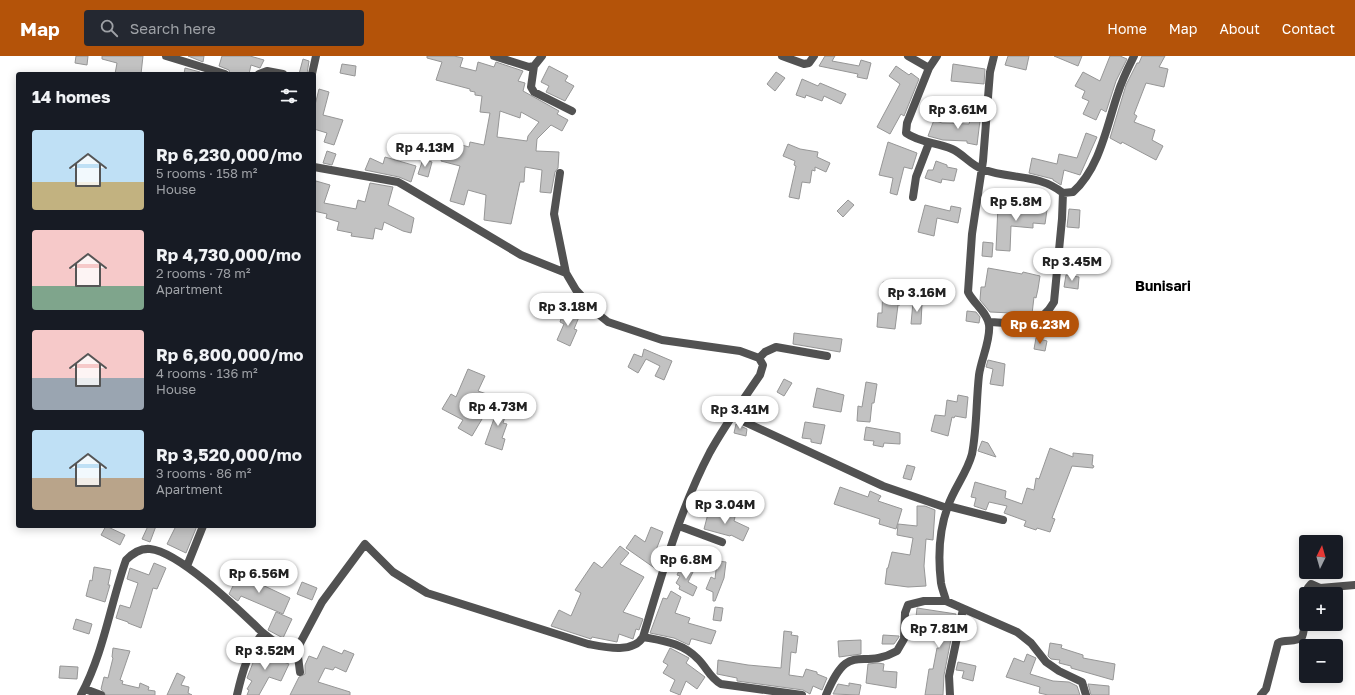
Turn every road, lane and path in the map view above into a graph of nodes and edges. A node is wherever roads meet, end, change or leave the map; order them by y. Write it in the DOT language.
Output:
graph roads {
  1 [pos="166,56"];
  2 [pos="316,56"];
  3 [pos="494,56"];
  4 [pos="542,56"];
  5 [pos="782,56"];
  6 [pos="814,56"];
  7 [pos="908,56"];
  8 [pos="937,56"];
  9 [pos="994,56"];
  10 [pos="1134,56"];
  11 [pos="534,66"];
  12 [pos="930,68"];
  13 [pos="218,72"];
  14 [pos="312,72"];
  15 [pos="572,111"];
  16 [pos="929,143"];
  17 [pos="316,167"];
  18 [pos="981,169"];
  19 [pos="560,173"];
  20 [pos="1063,193"];
  21 [pos="913,197"];
  22 [pos="566,273"];
  23 [pos="989,322"];
  24 [pos="827,356"];
  25 [pos="759,358"];
  26 [pos="732,416"];
  27 [pos="947,507"];
  28 [pos="1003,520"];
  29 [pos="679,526"];
  30 [pos="202,528"];
  31 [pos="722,542"];
  32 [pos="187,566"];
  33 [pos="1355,585"];
  34 [pos="946,601"];
  35 [pos="963,608"];
  36 [pos="263,633"];
  37 [pos="643,637"];
  38 [pos="297,650"];
  39 [pos="300,672"];
  40 [pos="83,692"];
  41 [pos="101,695"];
  42 [pos="237,695"];
  43 [pos="802,695"];
  44 [pos="826,695"];
  45 [pos="950,695"];
  46 [pos="1086,695"];
  47 [pos="1261,695"];
  1 -- 13 [label="street"];
  2 -- 14 [label="street"];
  3 -- 11 [label="street"];
  4 -- 11 [label="street"];
  5 -- 6 [label="street"];
  7 -- 12 [label="street"];
  8 -- 12 [label="street"];
  9 -- 18 [label="street"];
  10 -- 20 [label="street"];
  11 -- 15 [label="street"];
  12 -- 16 [label="street"];
  16 -- 18 [label="street"];
  16 -- 21 [label="street"];
  17 -- 22 [label="street"];
  18 -- 20 [label="street"];
  18 -- 23 [label="street"];
  19 -- 22 [label="street"];
  20 -- 23 [label="street"];
  22 -- 25 [label="street"];
  23 -- 27 [label="street"];
  24 -- 25 [label="street"];
  25 -- 26 [label="street"];
  26 -- 27 [label="street"];
  26 -- 29 [label="street"];
  27 -- 28 [label="street"];
  27 -- 34 [label="street"];
  29 -- 31 [label="street"];
  29 -- 37 [label="street"];
  30 -- 32 [label="street"];
  32 -- 36 [label="street"];
  32 -- 40 [label="street"];
  33 -- 47 [label="street"];
  34 -- 35 [label="street"];
  34 -- 44 [label="street"];
  35 -- 45 [label="street"];
  35 -- 46 [label="street"];
  36 -- 38 [label="street"];
  36 -- 42 [label="street"];
  37 -- 38 [label="street"];
  37 -- 43 [label="street"];
  38 -- 39 [label="street"];
  40 -- 41 [label="street"];
}
